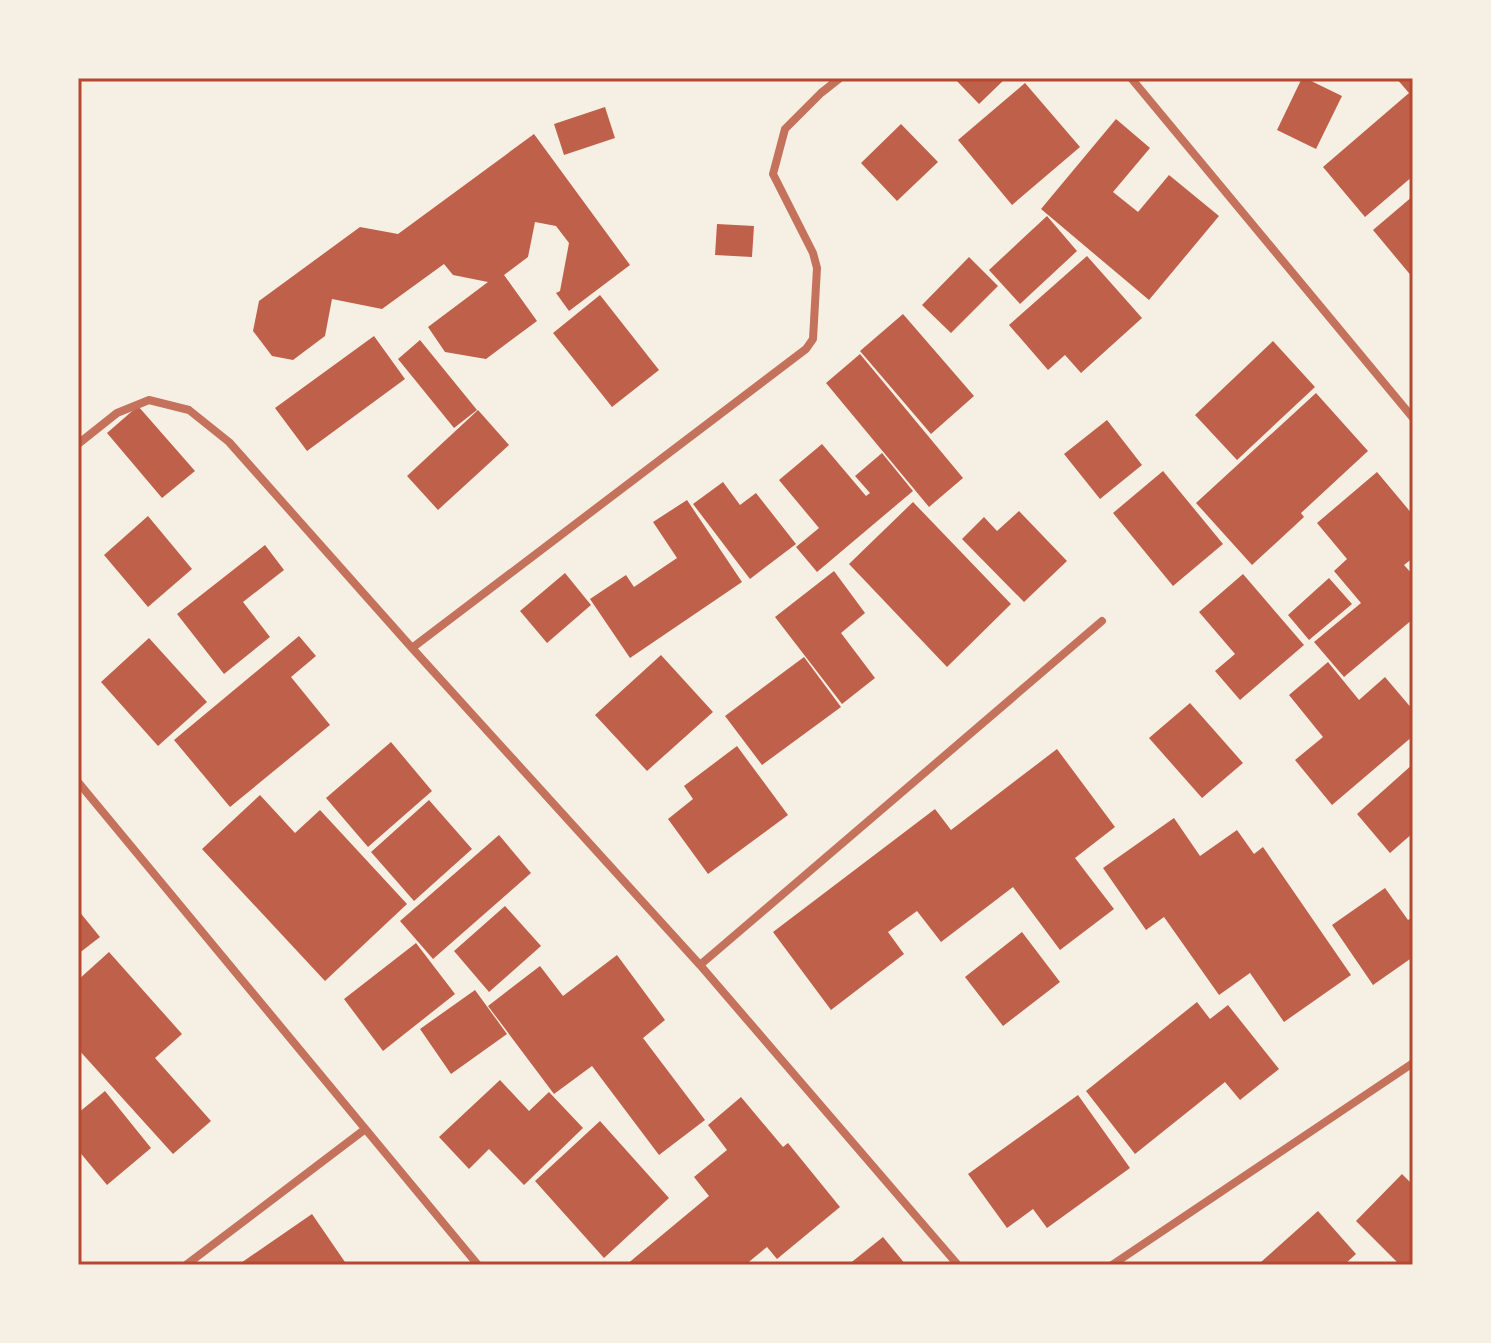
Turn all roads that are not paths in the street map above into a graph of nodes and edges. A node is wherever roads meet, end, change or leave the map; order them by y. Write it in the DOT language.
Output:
graph roads {
  1 [pos="840,78"];
  2 [pos="1131,78"];
  3 [pos="1413,418"];
  4 [pos="78,444"];
  5 [pos="1102,621"];
  6 [pos="412,648"];
  7 [pos="78,782"];
  8 [pos="700,965"];
  9 [pos="1413,1063"];
  10 [pos="364,1130"];
  11 [pos="186,1265"];
  12 [pos="478,1265"];
  13 [pos="958,1265"];
  14 [pos="1112,1265"];
  1 -- 6 [label="street"];
  2 -- 3 [label="street"];
  4 -- 6 [label="street"];
  5 -- 8 [label="street"];
  6 -- 8 [label="street"];
  7 -- 10 [label="street"];
  8 -- 13 [label="street"];
  9 -- 14 [label="street"];
  10 -- 11 [label="street"];
  10 -- 12 [label="street"];
}
